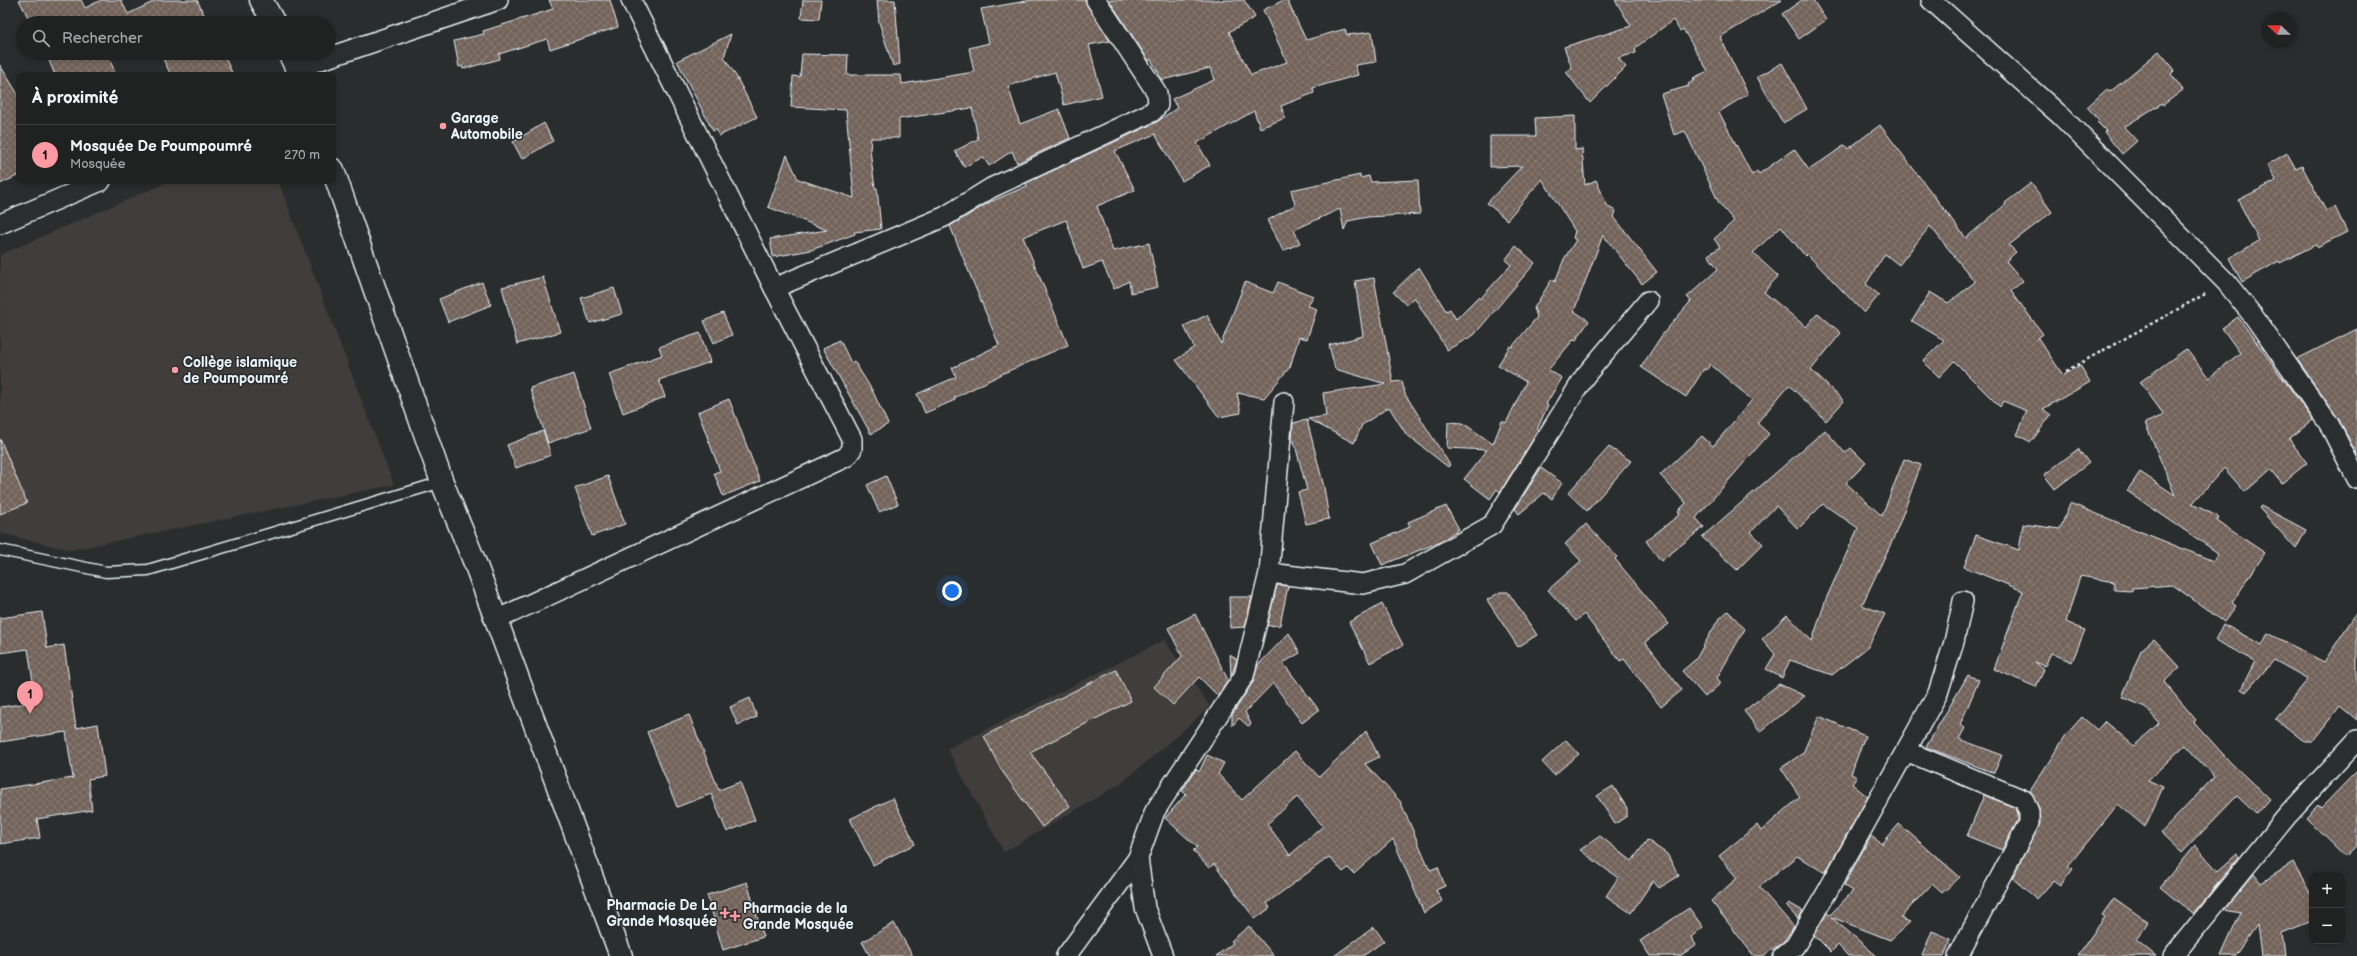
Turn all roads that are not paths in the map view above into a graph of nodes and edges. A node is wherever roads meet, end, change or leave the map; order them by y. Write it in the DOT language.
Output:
graph roads {
  1 [pos="261,0"];
  2 [pos="498,0"];
  3 [pos="631,0"];
  4 [pos="1096,0"];
  5 [pos="1931,0"];
  6 [pos="270,16"];
  7 [pos="336,52"];
  8 [pos="311,60"];
  9 [pos="295,65"];
  10 [pos="336,179"];
  11 [pos="94,184"];
  12 [pos="0,224"];
  13 [pos="774,288"];
  14 [pos="1648,301"];
  15 [pos="1284,402"];
  16 [pos="2357,479"];
  17 [pos="442,482"];
  18 [pos="0,550"];
  19 [pos="1269,574"];
  20 [pos="1963,601"];
  21 [pos="496,620"];
  22 [pos="2357,740"];
  23 [pos="1906,751"];
  24 [pos="1138,858"];
  25 [pos="1965,954"];
  26 [pos="621,956"];
  27 [pos="1066,956"];
  28 [pos="1163,956"];
  29 [pos="1783,956"];
  30 [pos="2174,956"];
  1 -- 6 [label="main road"];
  2 -- 7 [label="street"];
  3 -- 13 [label="street"];
  4 -- 13 [label="street"];
  5 -- 16 [label="street"];
  8 -- 9 [label="street"];
  10 -- 17 [label="main road"];
  11 -- 12 [label="street"];
  13 -- 21 [label="street"];
  14 -- 19 [label="street"];
  15 -- 19 [label="street"];
  17 -- 18 [label="lane"];
  17 -- 21 [label="main road"];
  19 -- 24 [label="street"];
  20 -- 23 [label="street"];
  21 -- 26 [label="main road"];
  22 -- 30 [label="street"];
  23 -- 25 [label="street"];
  23 -- 29 [label="street"];
  24 -- 27 [label="street"];
  24 -- 28 [label="street"];
}
